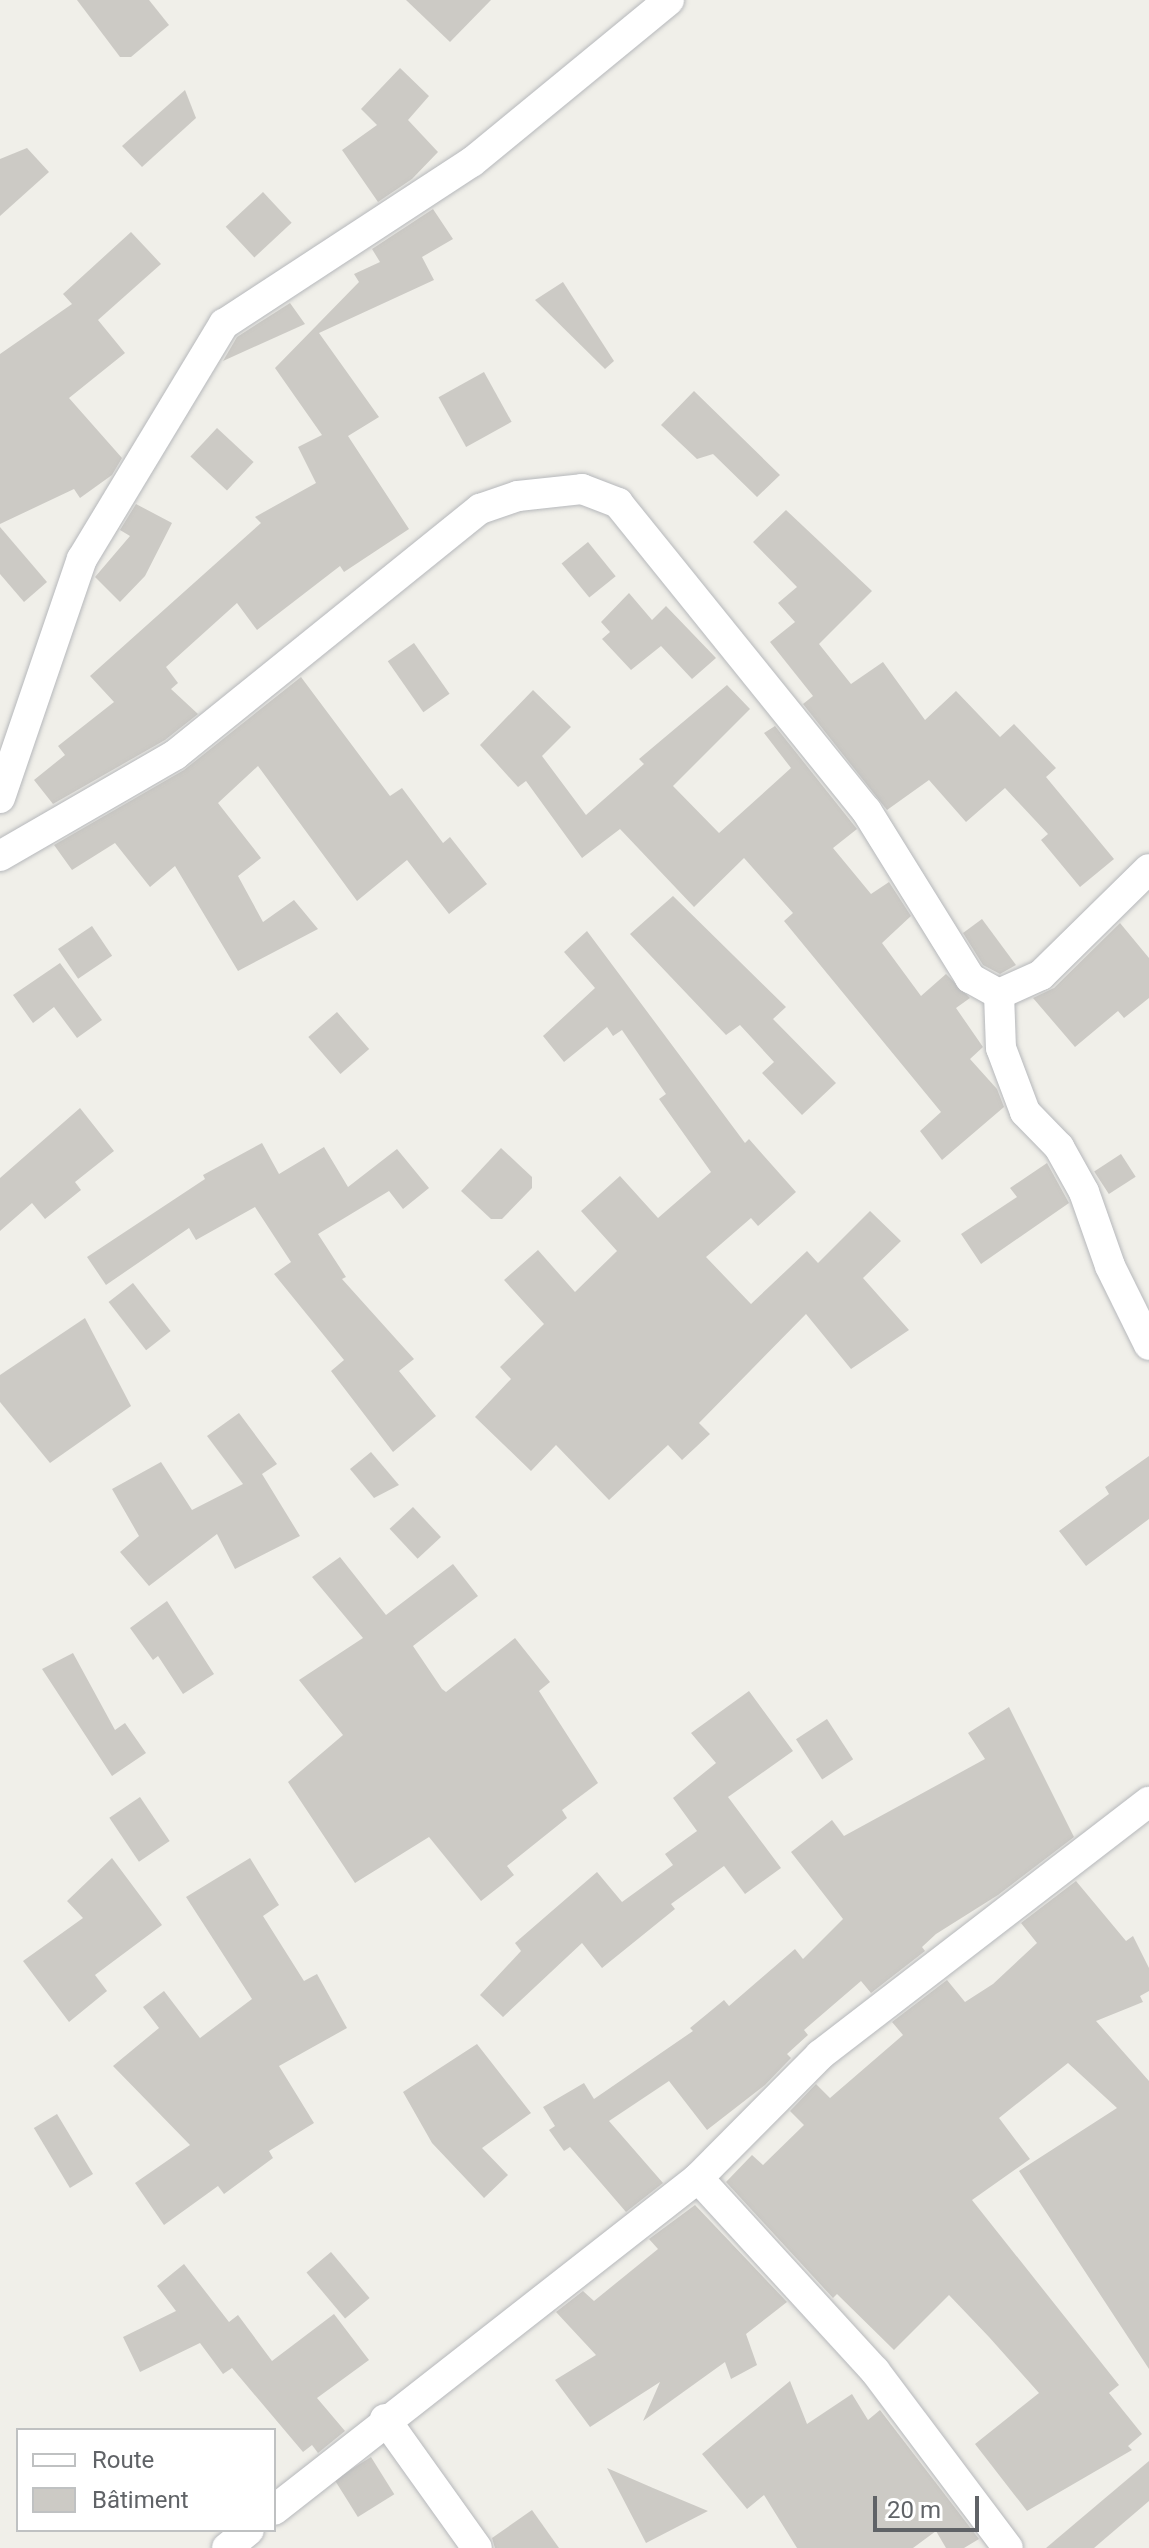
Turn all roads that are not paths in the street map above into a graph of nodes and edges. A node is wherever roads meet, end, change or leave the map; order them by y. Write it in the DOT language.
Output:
graph roads {
  1 [pos="669,0"];
  2 [pos="0,798"];
  3 [pos="0,856"];
  4 [pos="1149,869"];
  5 [pos="999,994"];
  6 [pos="1149,1345"];
  7 [pos="1149,1802"];
  8 [pos="698,2178"];
  9 [pos="385,2419"];
  10 [pos="276,2508"];
  11 [pos="247,2532"];
  12 [pos="227,2548"];
  13 [pos="477,2548"];
  14 [pos="1008,2548"];
  1 -- 2 [label="street"];
  3 -- 5 [label="street"];
  4 -- 5 [label="street"];
  5 -- 6 [label="street"];
  7 -- 8 [label="street"];
  8 -- 9 [label="street"];
  8 -- 14 [label="street"];
  9 -- 10 [label="street"];
  9 -- 13 [label="street"];
  11 -- 12 [label="street"];
}
